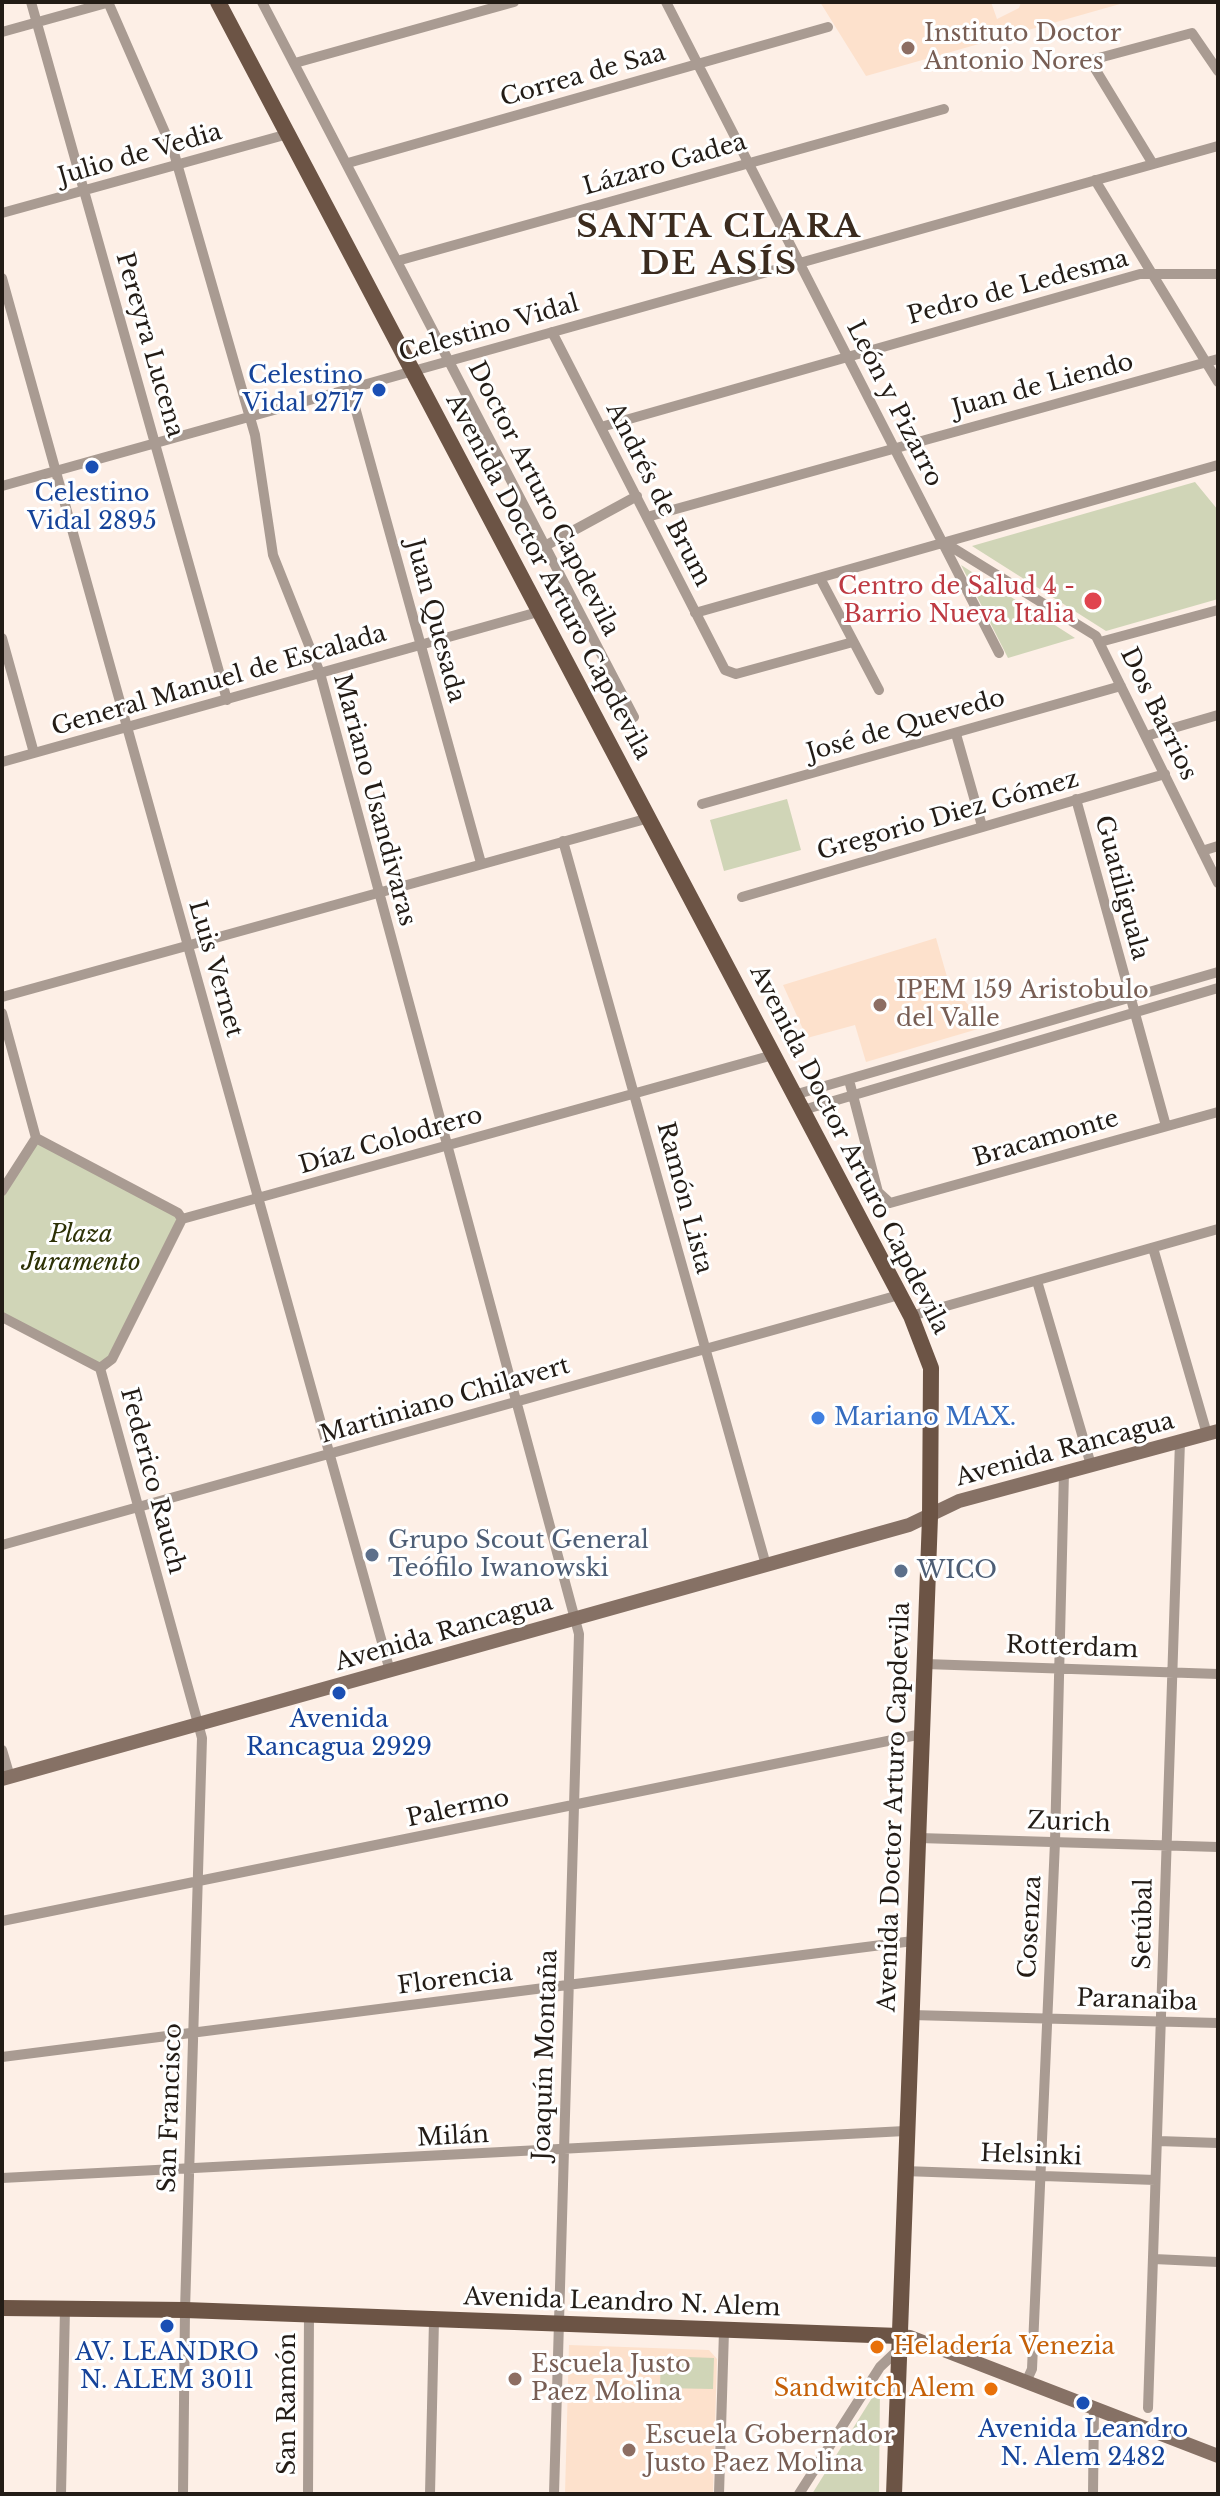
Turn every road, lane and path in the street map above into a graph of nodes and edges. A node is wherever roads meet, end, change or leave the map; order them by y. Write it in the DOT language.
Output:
graph roads {
  1 [pos="31,2"];
  2 [pos="109,2"];
  3 [pos="218,2"];
  4 [pos="262,2"];
  5 [pos="514,2"];
  6 [pos="666,2"];
  7 [pos="36,23"];
  8 [pos="828,27"];
  9 [pos="2,32"];
  10 [pos="295,63"];
  11 [pos="697,64"];
  12 [pos="1218,71"];
  13 [pos="944,109"];
  14 [pos="288,134"];
  15 [pos="1218,146"];
  16 [pos="749,162"];
  17 [pos="348,163"];
  18 [pos="1153,164"];
  19 [pos="178,166"];
  20 [pos="1095,180"];
  21 [pos="85,191"];
  22 [pos="2,213"];
  23 [pos="397,261"];
  24 [pos="800,262"];
  25 [pos="1152,272"];
  26 [pos="1218,274"];
  27 [pos="2,278"];
  28 [pos="552,332"];
  29 [pos="848,356"];
  30 [pos="1218,359"];
  31 [pos="449,361"];
  32 [pos="1206,362"];
  33 [pos="413,371"];
  34 [pos="1218,382"];
  35 [pos="350,389"];
  36 [pos="251,417"];
  37 [pos="601,427"];
  38 [pos="156,444"];
  39 [pos="894,447"];
  40 [pos="1218,465"];
  41 [pos="57,471"];
  42 [pos="2,486"];
  43 [pos="637,496"];
  44 [pos="647,517"];
  45 [pos="944,544"];
  46 [pos="545,546"];
  47 [pos="820,578"];
  48 [pos="1218,610"];
  49 [pos="538,612"];
  50 [pos="695,613"];
  51 [pos="2,638"];
  52 [pos="853,642"];
  53 [pos="1100,642"];
  54 [pos="421,645"];
  55 [pos="999,653"];
  56 [pos="320,673"];
  57 [pos="1121,686"];
  58 [pos="879,690"];
  59 [pos="227,700"];
  60 [pos="1218,715"];
  61 [pos="634,717"];
  62 [pos="127,728"];
  63 [pos="956,734"];
  64 [pos="1146,736"];
  65 [pos="34,753"];
  66 [pos="2,762"];
  67 [pos="1165,774"];
  68 [pos="1076,799"];
  69 [pos="702,804"];
  70 [pos="649,818"];
  71 [pos="982,826"];
  72 [pos="563,841"];
  73 [pos="1218,846"];
  74 [pos="1202,851"];
  75 [pos="481,863"];
  76 [pos="1218,883"];
  77 [pos="378,892"];
  78 [pos="742,897"];
  79 [pos="188,944"];
  80 [pos="1218,972"];
  81 [pos="1218,988"];
  82 [pos="1130,996"];
  83 [pos="2,997"];
  84 [pos="1134,1010"];
  85 [pos="2,1013"];
  86 [pos="773,1055"];
  87 [pos="849,1080"];
  88 [pos="636,1094"];
  89 [pos="853,1094"];
  90 [pos="798,1102"];
  91 [pos="1218,1112"];
  92 [pos="1166,1126"];
  93 [pos="36,1138"];
  94 [pos="446,1147"];
  95 [pos="2,1191"];
  96 [pos="258,1199"];
  97 [pos="182,1219"];
  98 [pos="1218,1229"];
  99 [pos="1153,1248"];
  100 [pos="1037,1281"];
  101 [pos="899,1295"];
  102 [pos="911,1316"];
  103 [pos="2,1317"];
  104 [pos="705,1349"];
  105 [pos="100,1368"];
  106 [pos="516,1402"];
  107 [pos="1212,1432"];
  108 [pos="1180,1441"];
  109 [pos="328,1454"];
  110 [pos="1091,1465"];
  111 [pos="1064,1472"];
  112 [pos="137,1507"];
  113 [pos="930,1517"];
  114 [pos="2,1545"];
  115 [pos="766,1565"];
  116 [pos="577,1618"];
  117 [pos="925,1664"];
  118 [pos="1058,1668"];
  119 [pos="390,1671"];
  120 [pos="1171,1672"];
  121 [pos="1218,1674"];
  122 [pos="200,1724"];
  123 [pos="922,1734"];
  124 [pos="2,1750"];
  125 [pos="6,1778"];
  126 [pos="575,1805"];
  127 [pos="919,1838"];
  128 [pos="1055,1842"];
  129 [pos="1165,1846"];
  130 [pos="1218,1847"];
  131 [pos="198,1883"];
  132 [pos="2,1921"];
  133 [pos="913,1941"];
  134 [pos="568,1986"];
  135 [pos="911,2015"];
  136 [pos="1047,2019"];
  137 [pos="1162,2021"];
  138 [pos="1218,2023"];
  139 [pos="194,2034"];
  140 [pos="2,2057"];
  141 [pos="905,2131"];
  142 [pos="1158,2141"];
  143 [pos="1218,2143"];
  144 [pos="562,2151"];
  145 [pos="189,2171"];
  146 [pos="904,2171"];
  147 [pos="1039,2176"];
  148 [pos="2,2178"];
  149 [pos="1155,2180"];
  150 [pos="1154,2259"];
  151 [pos="1218,2262"];
  152 [pos="2,2308"];
  153 [pos="65,2308"];
  154 [pos="185,2310"];
  155 [pos="309,2314"];
  156 [pos="434,2320"];
  157 [pos="560,2326"];
  158 [pos="724,2331"];
  159 [pos="899,2342"];
  160 [pos="1026,2382"];
  161 [pos="1094,2408"];
  162 [pos="1148,2408"];
  163 [pos="1218,2456"];
  164 [pos="61,2494"];
  165 [pos="183,2494"];
  166 [pos="308,2494"];
  167 [pos="430,2494"];
  168 [pos="554,2494"];
  169 [pos="719,2494"];
  170 [pos="799,2494"];
  171 [pos="894,2494"];
  172 [pos="1093,2494"];
  1 -- 7 [label="street, Pereyra Lucena"];
  2 -- 7 [label="street"];
  2 -- 19 [label="street, Mariano Usandivaras"];
  3 -- 14 [label="main road, Avenida Doctor Arturo Capdevila"];
  4 -- 10 [label="street, Doctor Arturo Capdevila"];
  5 -- 10 [label="street"];
  6 -- 11 [label="street, León y Pizarro"];
  7 -- 9 [label="street"];
  7 -- 21 [label="street, Pereyra Lucena"];
  8 -- 11 [label="street, Correa de Saa"];
  10 -- 17 [label="street, Doctor Arturo Capdevila"];
  11 -- 16 [label="street, León y Pizarro"];
  11 -- 17 [label="street, Correa de Saa"];
  12 -- 18 [label="street"];
  13 -- 16 [label="street, Lázaro Gadea"];
  14 -- 19 [label="street, Julio de Vedia"];
  14 -- 33 [label="main road, Avenida Doctor Arturo Capdevila"];
  15 -- 18 [label="street, Celestino Vidal"];
  16 -- 23 [label="street, Lázaro Gadea"];
  16 -- 24 [label="street, León y Pizarro"];
  17 -- 23 [label="street, Doctor Arturo Capdevila"];
  18 -- 20 [label="street, Celestino Vidal"];
  19 -- 21 [label="street, Julio de Vedia"];
  19 -- 36 [label="street, Mariano Usandivaras"];
  20 -- 24 [label="street, Celestino Vidal"];
  20 -- 25 [label="street"];
  21 -- 22 [label="street, Julio de Vedia"];
  21 -- 38 [label="street, Pereyra Lucena"];
  23 -- 31 [label="street, Doctor Arturo Capdevila"];
  24 -- 28 [label="street, Celestino Vidal"];
  24 -- 29 [label="street, León y Pizarro"];
  25 -- 26 [label="street, Pedro de Ledesma"];
  25 -- 29 [label="street, Pedro de Ledesma"];
  25 -- 32 [label="street"];
  27 -- 41 [label="street, Luis Vernet"];
  28 -- 31 [label="street, Celestino Vidal"];
  28 -- 37 [label="street, Andrés de Brum"];
  29 -- 37 [label="street, Pedro de Ledesma"];
  29 -- 39 [label="street, León y Pizarro"];
  30 -- 32 [label="street, Juan de Liendo"];
  31 -- 33 [label="street, Celestino Vidal"];
  31 -- 46 [label="street, Doctor Arturo Capdevila"];
  32 -- 34 [label="street"];
  32 -- 39 [label="street, Juan de Liendo"];
  33 -- 35 [label="street, Celestino Vidal"];
  33 -- 49 [label="main road, Avenida Doctor Arturo Capdevila"];
  35 -- 36 [label="street, Celestino Vidal"];
  35 -- 54 [label="street, Juan Quesada"];
  36 -- 38 [label="street, Celestino Vidal"];
  36 -- 56 [label="street, Mariano Usandivaras"];
  37 -- 43 [label="street, Andrés de Brum"];
  38 -- 41 [label="street, Celestino Vidal"];
  38 -- 59 [label="street, Pereyra Lucena"];
  39 -- 44 [label="street, Juan de Liendo"];
  39 -- 45 [label="street, León y Pizarro"];
  40 -- 45 [label="street"];
  41 -- 42 [label="street, Celestino Vidal"];
  41 -- 62 [label="street, Luis Vernet"];
  43 -- 44 [label="street, Andrés de Brum"];
  43 -- 46 [label="street"];
  44 -- 50 [label="street, Andrés de Brum"];
  45 -- 47 [label="street"];
  45 -- 53 [label="street, Dos Barrios"];
  45 -- 55 [label="street, León y Pizarro"];
  46 -- 61 [label="street, Doctor Arturo Capdevila"];
  47 -- 50 [label="street"];
  47 -- 52 [label="street"];
  48 -- 53 [label="street"];
  49 -- 54 [label="street, General Manuel de Escalada"];
  49 -- 70 [label="main road, Avenida Doctor Arturo Capdevila"];
  50 -- 52 [label="street, Andrés de Brum"];
  51 -- 65 [label="street"];
  52 -- 58 [label="street"];
  53 -- 57 [label="street, Dos Barrios"];
  54 -- 56 [label="street, General Manuel de Escalada"];
  54 -- 75 [label="street, Juan Quesada"];
  56 -- 59 [label="street, General Manuel de Escalada"];
  56 -- 77 [label="street, Mariano Usandivaras"];
  57 -- 63 [label="street, José de Quevedo"];
  57 -- 64 [label="street, Dos Barrios"];
  59 -- 62 [label="street, General Manuel de Escalada"];
  60 -- 64 [label="street"];
  62 -- 65 [label="street, General Manuel de Escalada"];
  62 -- 79 [label="street, Luis Vernet"];
  63 -- 69 [label="street, José de Quevedo"];
  63 -- 71 [label="street"];
  64 -- 67 [label="street, Dos Barrios"];
  65 -- 66 [label="street, General Manuel de Escalada"];
  67 -- 68 [label="street, Gregorio Diez Gómez"];
  67 -- 74 [label="street, Dos Barrios"];
  68 -- 71 [label="street, Gregorio Diez Gómez"];
  68 -- 82 [label="street, Guatiliguala"];
  70 -- 72 [label="street"];
  70 -- 86 [label="main road, Avenida Doctor Arturo Capdevila"];
  71 -- 78 [label="street, Gregorio Diez Gómez"];
  72 -- 75 [label="street"];
  72 -- 88 [label="street, Ramón Lista"];
  73 -- 74 [label="street"];
  74 -- 76 [label="street, Dos Barrios"];
  75 -- 77 [label="street"];
  77 -- 79 [label="street"];
  77 -- 94 [label="street, Mariano Usandivaras"];
  79 -- 83 [label="street"];
  79 -- 96 [label="street, Luis Vernet"];
  80 -- 82 [label="street"];
  81 -- 84 [label="street"];
  82 -- 84 [label="street, Guatiliguala"];
  82 -- 87 [label="street"];
  84 -- 89 [label="street"];
  84 -- 92 [label="street, Guatiliguala"];
  85 -- 93 [label="street"];
  86 -- 88 [label="street, Díaz Colodrero"];
  86 -- 90 [label="main road, Avenida Doctor Arturo Capdevila"];
  87 -- 89 [label="street"];
  87 -- 90 [label="street"];
  88 -- 94 [label="street, Díaz Colodrero"];
  88 -- 104 [label="street, Ramón Lista"];
  89 -- 90 [label="street"];
  89 -- 92 [label="street, Bracamonte"];
  90 -- 101 [label="main road, Avenida Doctor Arturo Capdevila"];
  91 -- 92 [label="street, Bracamonte"];
  93 -- 95 [label="street"];
  93 -- 97 [label="street"];
  94 -- 96 [label="street, Díaz Colodrero"];
  94 -- 106 [label="street, Mariano Usandivaras"];
  96 -- 97 [label="street, Díaz Colodrero"];
  96 -- 109 [label="street, Luis Vernet"];
  97 -- 105 [label="street, Federico Rauch"];
  98 -- 99 [label="street"];
  99 -- 100 [label="street"];
  99 -- 107 [label="street"];
  100 -- 102 [label="street"];
  100 -- 110 [label="street"];
  101 -- 102 [label="main road, Avenida Doctor Arturo Capdevila"];
  101 -- 104 [label="street, Martiniano Chilavert"];
  102 -- 113 [label="main road, Avenida Doctor Arturo Capdevila"];
  103 -- 105 [label="street"];
  104 -- 106 [label="street, Martiniano Chilavert"];
  104 -- 115 [label="street, Ramón Lista"];
  105 -- 112 [label="street, Federico Rauch"];
  106 -- 109 [label="street, Martiniano Chilavert"];
  106 -- 116 [label="street, Mariano Usandivaras"];
  107 -- 108 [label="main road, Avenida Rancagua"];
  108 -- 110 [label="main road, Avenida Rancagua"];
  108 -- 120 [label="street, Setúbal"];
  109 -- 112 [label="street, Martiniano Chilavert"];
  109 -- 119 [label="street, Luis Vernet"];
  110 -- 111 [label="main road, Avenida Rancagua"];
  111 -- 113 [label="main road, Avenida Rancagua"];
  111 -- 118 [label="street, Cosenza"];
  112 -- 114 [label="street, Martiniano Chilavert"];
  112 -- 122 [label="street, Federico Rauch"];
  113 -- 115 [label="main road, Avenida Rancagua"];
  113 -- 117 [label="main road, Avenida Doctor Arturo Capdevila"];
  115 -- 116 [label="main road, Avenida Rancagua"];
  116 -- 119 [label="main road, Avenida Rancagua"];
  116 -- 126 [label="street, Joaquín Montaña"];
  117 -- 118 [label="street, Rotterdam"];
  117 -- 123 [label="main road, Avenida Doctor Arturo Capdevila"];
  118 -- 120 [label="street, Rotterdam"];
  118 -- 128 [label="street, Cosenza"];
  119 -- 122 [label="main road, Avenida Rancagua"];
  120 -- 121 [label="street, Rotterdam"];
  120 -- 129 [label="street, Setúbal"];
  122 -- 125 [label="main road, Avenida Rancagua"];
  122 -- 131 [label="street, San Francisco"];
  123 -- 126 [label="street, Palermo"];
  123 -- 127 [label="main road, Avenida Doctor Arturo Capdevila"];
  124 -- 125 [label="street"];
  126 -- 131 [label="street, Palermo"];
  126 -- 134 [label="street, Joaquín Montaña"];
  127 -- 128 [label="street, Zurich"];
  127 -- 133 [label="main road, Avenida Doctor Arturo Capdevila"];
  128 -- 129 [label="street, Zurich"];
  128 -- 136 [label="street, Cosenza"];
  129 -- 130 [label="street, Zurich"];
  129 -- 137 [label="street, Setúbal"];
  131 -- 132 [label="street, Palermo"];
  131 -- 139 [label="street, San Francisco"];
  133 -- 134 [label="street, Florencia"];
  133 -- 135 [label="main road, Avenida Doctor Arturo Capdevila"];
  134 -- 139 [label="street, Florencia"];
  134 -- 144 [label="street, Joaquín Montaña"];
  135 -- 136 [label="street, Paranaiba"];
  135 -- 141 [label="main road, Avenida Doctor Arturo Capdevila"];
  136 -- 137 [label="street, Paranaiba"];
  136 -- 147 [label="street, Cosenza"];
  137 -- 138 [label="street, Paranaiba"];
  137 -- 142 [label="street, Setúbal"];
  139 -- 140 [label="street, Florencia"];
  139 -- 145 [label="street, San Francisco"];
  141 -- 144 [label="street, Milán"];
  141 -- 146 [label="main road, Avenida Doctor Arturo Capdevila"];
  142 -- 143 [label="street"];
  142 -- 149 [label="street, Setúbal"];
  144 -- 145 [label="street, Milán"];
  144 -- 157 [label="street, Joaquín Montaña"];
  145 -- 148 [label="street, Milán"];
  145 -- 154 [label="street, San Francisco"];
  146 -- 147 [label="street, Helsinki"];
  146 -- 159 [label="main road, Avenida Doctor Arturo Capdevila"];
  147 -- 149 [label="street, Helsinki"];
  147 -- 160 [label="street, Cosenza"];
  149 -- 150 [label="street, Setúbal"];
  150 -- 151 [label="street"];
  150 -- 162 [label="street, Setúbal"];
  152 -- 153 [label="main road, Avenida Leandro N. Alem"];
  153 -- 154 [label="main road, Avenida Leandro N. Alem"];
  153 -- 164 [label="street"];
  154 -- 155 [label="main road, Avenida Leandro N. Alem"];
  154 -- 165 [label="street, San Francisco"];
  155 -- 156 [label="main road, Avenida Leandro N. Alem"];
  155 -- 166 [label="street, San Ramón"];
  156 -- 157 [label="main road, Avenida Leandro N. Alem"];
  156 -- 167 [label="street"];
  157 -- 158 [label="main road, Avenida Leandro N. Alem"];
  157 -- 168 [label="street, Joaquín Montaña"];
  158 -- 159 [label="main road, Avenida Leandro N. Alem"];
  158 -- 169 [label="street"];
  159 -- 160 [label="main road, Avenida Leandro N. Alem"];
  159 -- 170 [label="street"];
  159 -- 171 [label="main road, Avenida Doctor Arturo Capdevila"];
  160 -- 161 [label="main road, Avenida Leandro N. Alem"];
  161 -- 163 [label="main road, Avenida Leandro N. Alem"];
  161 -- 172 [label="street"];
}
